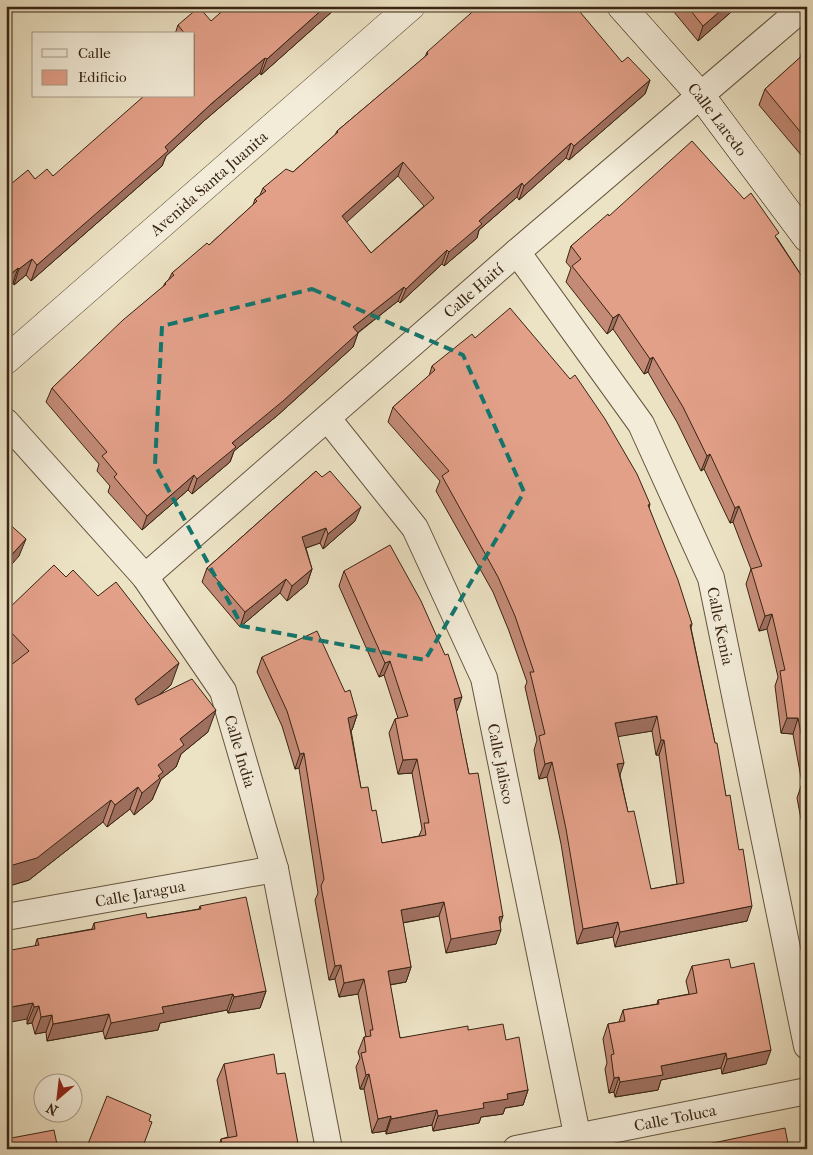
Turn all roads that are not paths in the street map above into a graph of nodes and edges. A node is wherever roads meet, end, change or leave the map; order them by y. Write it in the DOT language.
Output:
graph roads {
  1 [pos="411,6"];
  2 [pos="621,6"];
  3 [pos="805,6"];
  4 [pos="701,96"];
  5 [pos="807,238"];
  6 [pos="517,252"];
  7 [pos="6,360"];
  8 [pos="328,419"];
  9 [pos="6,422"];
  10 [pos="145,577"];
  11 [pos="275,869"];
  12 [pos="6,917"];
  13 [pos="807,1046"];
  14 [pos="807,1092"];
  15 [pos="579,1142"];
  16 [pos="329,1149"];
  17 [pos="516,1149"];
  1 -- 7 [label="street, Avenida Santa Juanita"];
  2 -- 4 [label="street, Calle Laredo"];
  3 -- 4 [label="street, Calle Haití"];
  4 -- 5 [label="street, Calle Laredo"];
  4 -- 6 [label="street, Calle Haití"];
  6 -- 8 [label="street, Calle Haití"];
  6 -- 13 [label="street, Calle Kenia"];
  8 -- 10 [label="street, Calle Haití"];
  8 -- 15 [label="street, Calle Jalisco"];
  9 -- 10 [label="street, Calle India"];
  10 -- 11 [label="street, Calle India"];
  11 -- 12 [label="street, Calle Jaragua"];
  11 -- 16 [label="street, Calle India"];
  14 -- 15 [label="street, Calle Toluca"];
  15 -- 17 [label="street, Calle Toluca"];
}
